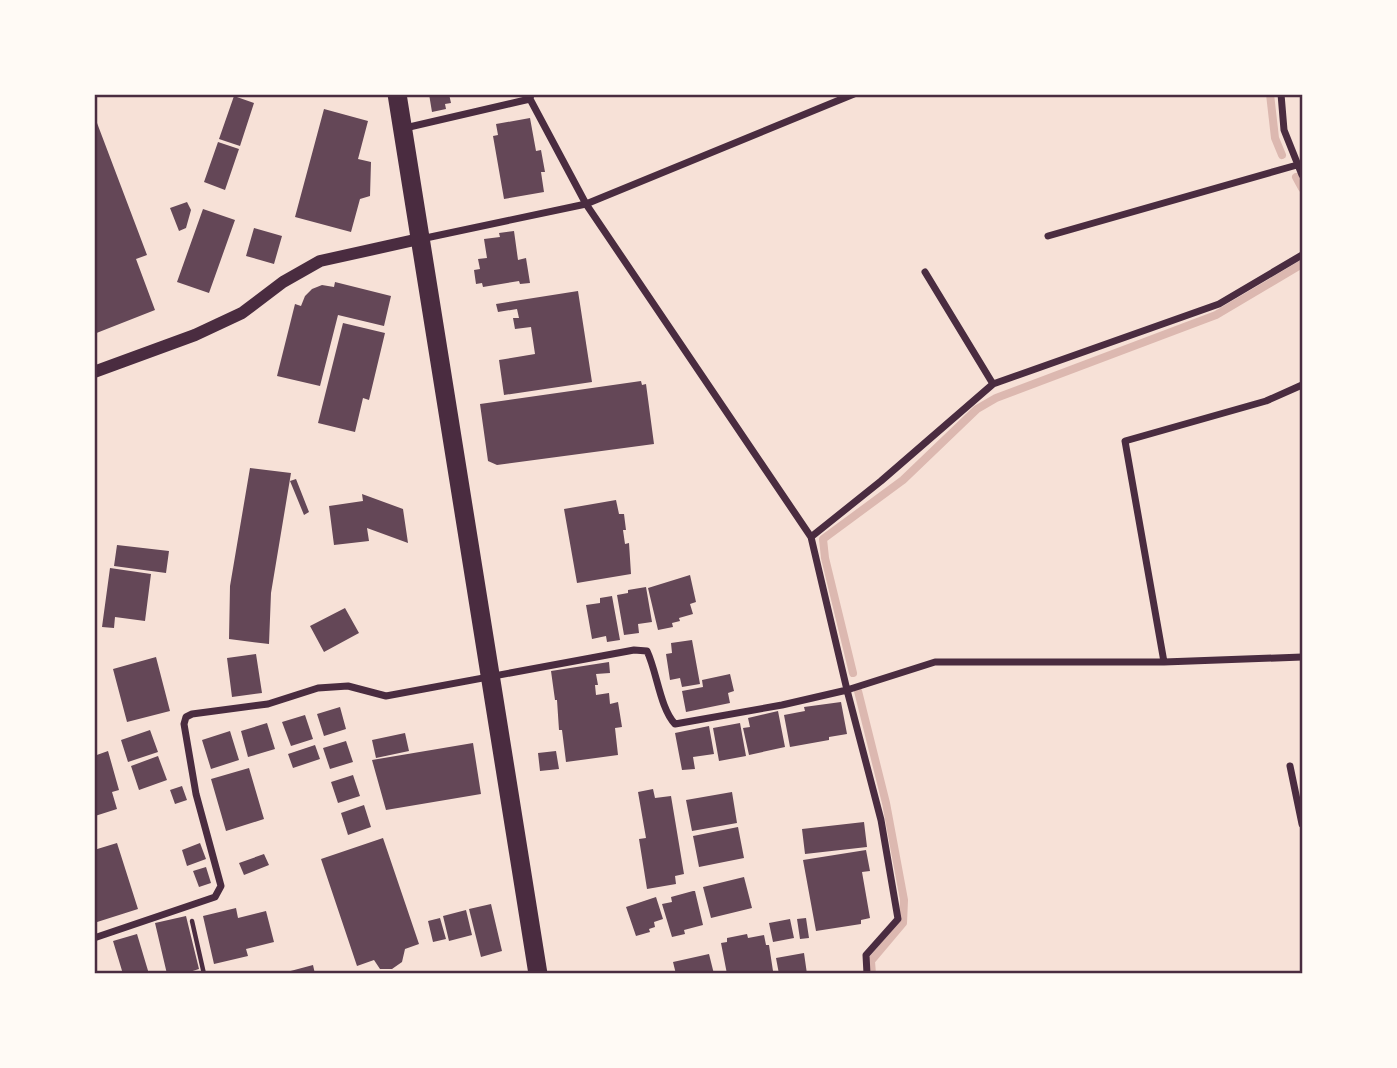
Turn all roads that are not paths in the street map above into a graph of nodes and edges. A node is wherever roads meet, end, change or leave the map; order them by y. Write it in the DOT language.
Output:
graph roads {
  1 [pos="397,94"];
  2 [pos="854,94"];
  3 [pos="1281,94"];
  4 [pos="531,97"];
  5 [pos="402,129"];
  6 [pos="1297,164"];
  7 [pos="1303,175"];
  8 [pos="586,204"];
  9 [pos="1048,236"];
  10 [pos="419,239"];
  11 [pos="1303,255"];
  12 [pos="925,272"];
  13 [pos="94,372"];
  14 [pos="993,384"];
  15 [pos="1303,386"];
  16 [pos="811,537"];
  17 [pos="1303,657"];
  18 [pos="1164,662"];
  19 [pos="490,675"];
  20 [pos="847,690"];
  21 [pos="1290,766"];
  22 [pos="1303,824"];
  23 [pos="94,938"];
  24 [pos="538,974"];
  25 [pos="867,974"];
  1 -- 5 [label="highway"];
  2 -- 8 [label="street"];
  3 -- 6 [label="street"];
  4 -- 5 [label="street"];
  4 -- 8 [label="street"];
  5 -- 10 [label="highway"];
  6 -- 7 [label="street"];
  6 -- 9 [label="street"];
  8 -- 10 [label="street"];
  8 -- 16 [label="street"];
  10 -- 13 [label="street"];
  10 -- 19 [label="highway"];
  11 -- 14 [label="street"];
  12 -- 14 [label="street"];
  14 -- 16 [label="street"];
  15 -- 18 [label="street"];
  16 -- 20 [label="street"];
  17 -- 18 [label="street"];
  18 -- 20 [label="street"];
  19 -- 20 [label="street"];
  19 -- 23 [label="street"];
  19 -- 24 [label="highway"];
  20 -- 25 [label="street"];
  21 -- 22 [label="street"];
}
